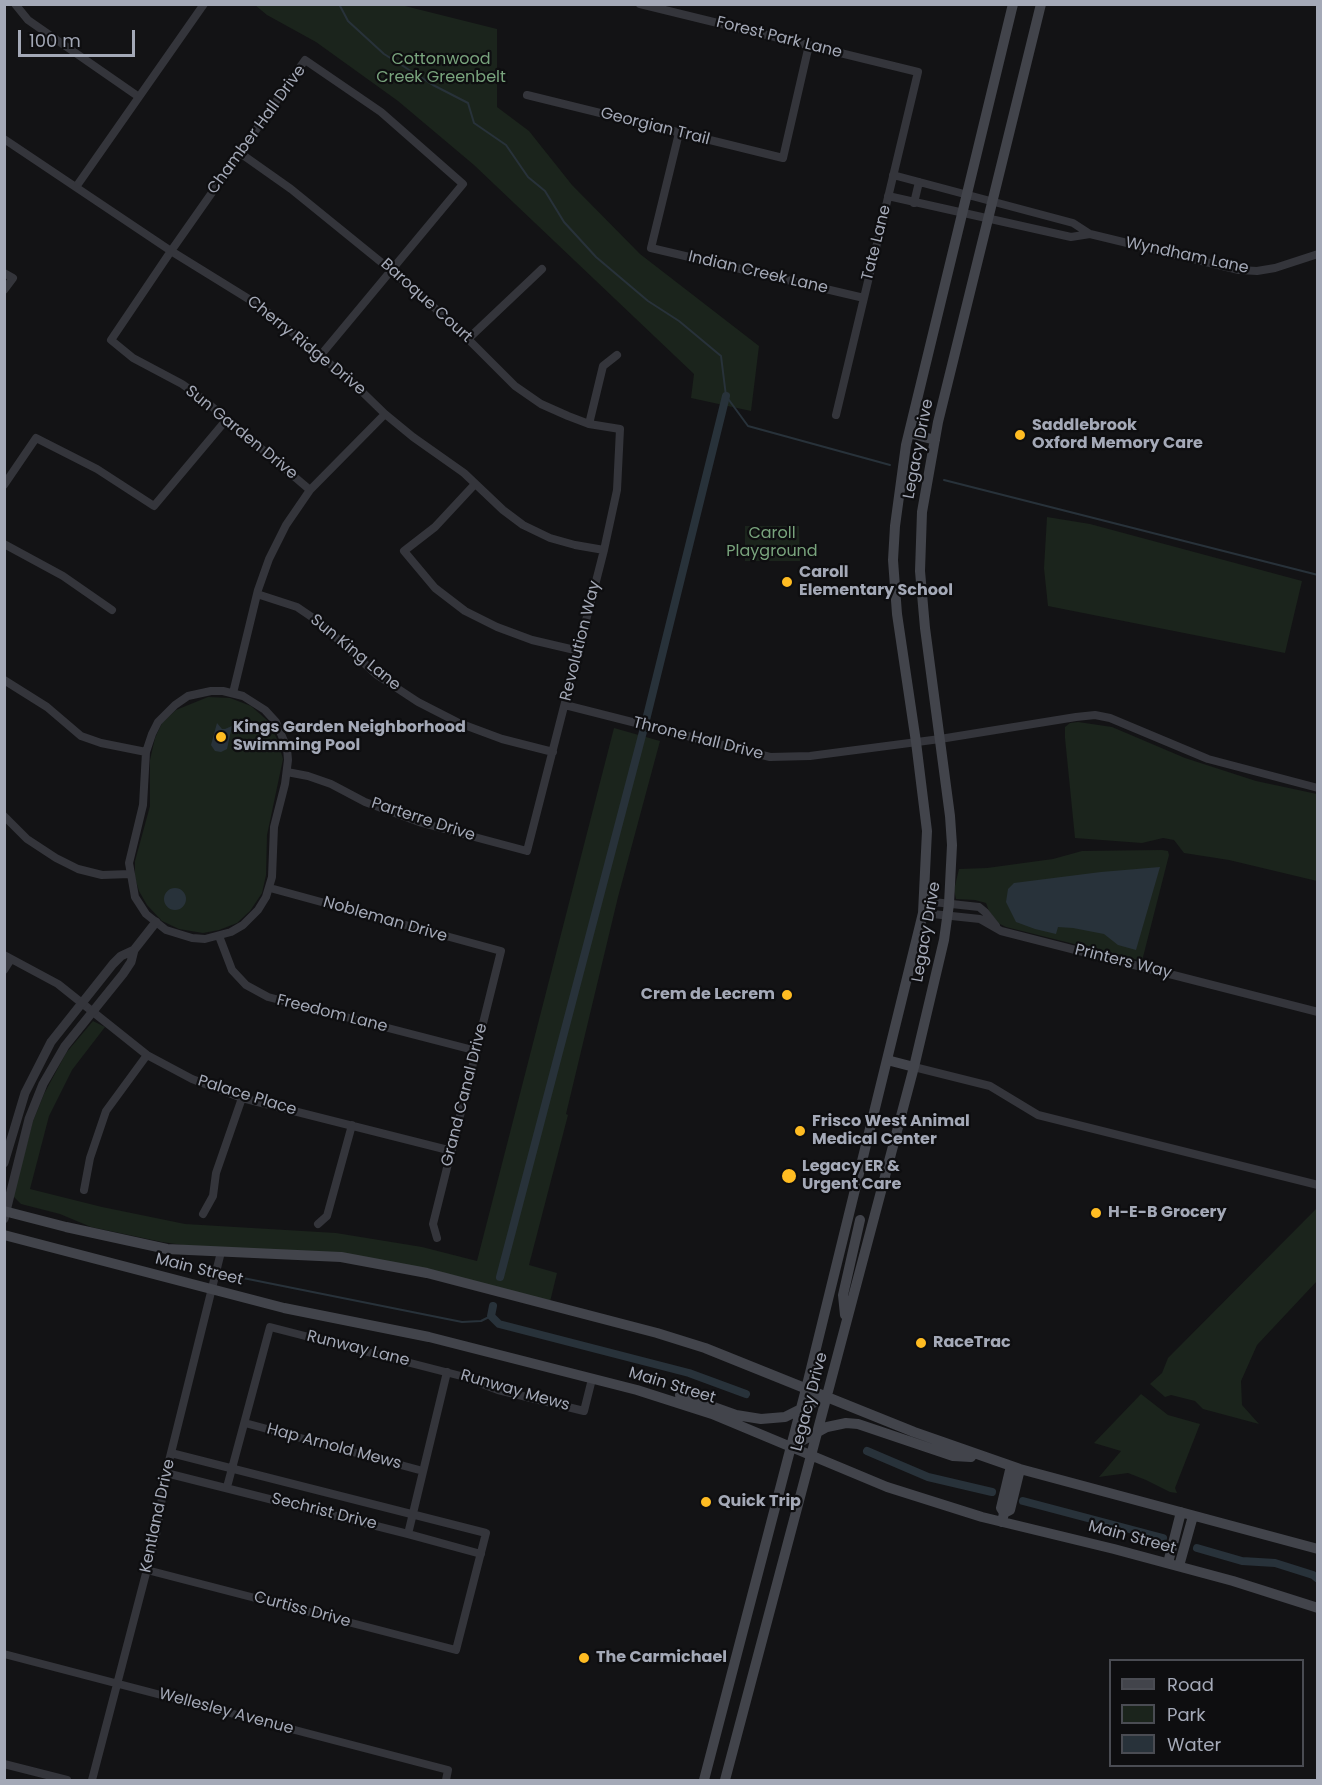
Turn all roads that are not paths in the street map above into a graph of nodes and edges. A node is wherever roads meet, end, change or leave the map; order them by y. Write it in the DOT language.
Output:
graph roads {
  1 [pos="15,4"];
  2 [pos="204,4"];
  3 [pos="640,4"];
  4 [pos="1013,4"];
  5 [pos="1041,4"];
  6 [pos="809,45"];
  7 [pos="918,72"];
  8 [pos="527,95"];
  9 [pos="140,98"];
  10 [pos="679,133"];
  11 [pos="4,139"];
  12 [pos="240,153"];
  13 [pos="893,175"];
  14 [pos="919,182"];
  15 [pos="76,187"];
  16 [pos="967,194"];
  17 [pos="888,196"];
  18 [pos="992,202"];
  19 [pos="914,203"];
  20 [pos="962,214"];
  21 [pos="988,218"];
  22 [pos="1090,234"];
  23 [pos="171,251"];
  24 [pos="1317,254"];
  25 [pos="542,269"];
  26 [pos="392,271"];
  27 [pos="4,273"];
  28 [pos="4,290"];
  29 [pos="864,298"];
  30 [pos="468,339"];
  31 [pos="111,340"];
  32 [pos="617,355"];
  33 [pos="320,356"];
  34 [pos="386,414"];
  35 [pos="836,415"];
  36 [pos="227,419"];
  37 [pos="589,424"];
  38 [pos="620,429"];
  39 [pos="909,433"];
  40 [pos="935,440"];
  41 [pos="475,484"];
  42 [pos="4,485"];
  43 [pos="310,490"];
  44 [pos="4,544"];
  45 [pos="604,550"];
  46 [pos="257,594"];
  47 [pos="112,610"];
  48 [pos="579,651"];
  49 [pos="4,680"];
  50 [pos="234,693"];
  51 [pos="565,705"];
  52 [pos="940,740"];
  53 [pos="916,742"];
  54 [pos="146,752"];
  55 [pos="553,752"];
  56 [pos="287,772"];
  57 [pos="1317,788"];
  58 [pos="4,816"];
  59 [pos="527,850"];
  60 [pos="130,874"];
  61 [pos="270,888"];
  62 [pos="924,901"];
  63 [pos="950,904"];
  64 [pos="923,913"];
  65 [pos="948,916"];
  66 [pos="156,922"];
  67 [pos="1001,931"];
  68 [pos="219,936"];
  69 [pos="134,950"];
  70 [pos="501,951"];
  71 [pos="8,957"];
  72 [pos="4,969"];
  73 [pos="82,1003"];
  74 [pos="93,1012"];
  75 [pos="1317,1012"];
  76 [pos="477,1051"];
  77 [pos="147,1055"];
  78 [pos="887,1060"];
  79 [pos="914,1067"];
  80 [pos="242,1098"];
  81 [pos="352,1125"];
  82 [pos="452,1151"];
  83 [pos="4,1164"];
  84 [pos="1317,1185"];
  85 [pos="84,1190"];
  86 [pos="5,1214"];
  87 [pos="203,1215"];
  88 [pos="848,1217"];
  89 [pos="860,1220"];
  90 [pos="318,1224"];
  91 [pos="873,1224"];
  92 [pos="4,1235"];
  93 [pos="437,1238"];
  94 [pos="221,1252"];
  95 [pos="212,1289"];
  96 [pos="846,1324"];
  97 [pos="447,1372"];
  98 [pos="592,1379"];
  99 [pos="806,1389"];
  100 [pos="637,1390"];
  101 [pos="827,1396"];
  102 [pos="801,1409"];
  103 [pos="244,1423"];
  104 [pos="818,1430"];
  105 [pos="790,1447"];
  106 [pos="171,1453"];
  107 [pos="812,1456"];
  108 [pos="983,1458"];
  109 [pos="1016,1468"];
  110 [pos="232,1469"];
  111 [pos="423,1471"];
  112 [pos="166,1473"];
  113 [pos="227,1487"];
  114 [pos="1181,1512"];
  115 [pos="413,1515"];
  116 [pos="1193,1516"];
  117 [pos="1003,1517"];
  118 [pos="408,1534"];
  119 [pos="1317,1549"];
  120 [pos="482,1554"];
  121 [pos="1168,1563"];
  122 [pos="1179,1566"];
  123 [pos="147,1570"];
  124 [pos="1317,1608"];
  125 [pos="747,1613"];
  126 [pos="768,1618"];
  127 [pos="4,1654"];
  128 [pos="117,1684"];
  129 [pos="4,1764"];
  130 [pos="67,1780"];
  131 [pos="92,1780"];
  132 [pos="446,1780"];
  133 [pos="704,1780"];
  134 [pos="724,1780"];
  1 -- 9 [label="street"];
  2 -- 9 [label="street"];
  3 -- 6 [label="street, Forest Park Lane"];
  4 -- 16 [label="main road, Legacy Drive"];
  5 -- 18 [label="main road, Legacy Drive"];
  6 -- 7 [label="street, Forest Park Lane"];
  6 -- 10 [label="street, Georgian Trail"];
  7 -- 13 [label="street, Tate Lane"];
  8 -- 10 [label="street, Georgian Trail"];
  9 -- 15 [label="street"];
  10 -- 29 [label="street, Indian Creek Lane"];
  11 -- 15 [label="street, Cherry Ridge Drive"];
  12 -- 23 [label="street, Chamber Hall Drive"];
  12 -- 26 [label="street, Baroque Court"];
  12 -- 26 [label="street, Chamber Hall Drive"];
  13 -- 14 [label="street, Wyndham Lane"];
  13 -- 17 [label="street, Tate Lane"];
  14 -- 16 [label="street, Wyndham Lane"];
  14 -- 19 [label="street"];
  15 -- 23 [label="street, Cherry Ridge Drive"];
  16 -- 18 [label="street, Wyndham Lane"];
  16 -- 20 [label="main road, Legacy Drive"];
  17 -- 19 [label="street, Wyndham Lane"];
  17 -- 29 [label="street, Tate Lane"];
  18 -- 21 [label="main road, Legacy Drive"];
  18 -- 22 [label="street, Wyndham Lane"];
  19 -- 20 [label="street, Wyndham Lane"];
  20 -- 21 [label="street, Wyndham Lane"];
  20 -- 39 [label="main road, Legacy Drive"];
  21 -- 22 [label="street, Wyndham Lane"];
  21 -- 40 [label="main road, Legacy Drive"];
  22 -- 24 [label="street, Wyndham Lane"];
  23 -- 31 [label="street, Chamber Hall Drive"];
  23 -- 33 [label="street, Cherry Ridge Drive"];
  25 -- 30 [label="street"];
  26 -- 30 [label="street, Baroque Court"];
  26 -- 33 [label="street, Chamber Hall Drive"];
  27 -- 28 [label="street"];
  29 -- 35 [label="street, Tate Lane"];
  30 -- 37 [label="street, Baroque Court"];
  31 -- 36 [label="street, Sun Garden Drive"];
  32 -- 37 [label="street"];
  33 -- 34 [label="street, Cherry Ridge Drive"];
  34 -- 41 [label="street, Cherry Ridge Drive"];
  34 -- 43 [label="street"];
  36 -- 42 [label="street"];
  36 -- 43 [label="street, Sun Garden Drive"];
  37 -- 38 [label="street, Baroque Court"];
  38 -- 45 [label="street, Revolution Way"];
  39 -- 40 [label="main road"];
  39 -- 53 [label="main road, Legacy Drive"];
  40 -- 52 [label="main road, Legacy Drive"];
  41 -- 45 [label="street, Cherry Ridge Drive"];
  41 -- 48 [label="street"];
  43 -- 46 [label="street"];
  44 -- 47 [label="street"];
  45 -- 48 [label="street, Revolution Way"];
  46 -- 50 [label="street"];
  46 -- 55 [label="street, Sun King Lane"];
  48 -- 51 [label="street, Revolution Way"];
  49 -- 54 [label="street"];
  50 -- 54 [label="street"];
  50 -- 56 [label="street"];
  51 -- 53 [label="street, Throne Hall Drive"];
  51 -- 55 [label="street, Revolution Way"];
  52 -- 53 [label="street, Throne Hall Drive"];
  52 -- 57 [label="street, Throne Hall Drive"];
  52 -- 63 [label="main road, Legacy Drive"];
  53 -- 62 [label="main road, Legacy Drive"];
  54 -- 60 [label="street"];
  55 -- 59 [label="street, Revolution Way"];
  56 -- 59 [label="street, Parterre Drive"];
  56 -- 61 [label="street"];
  58 -- 60 [label="street"];
  60 -- 66 [label="street"];
  61 -- 68 [label="street"];
  61 -- 70 [label="street, Nobleman Drive"];
  62 -- 63 [label="street"];
  62 -- 64 [label="main road, Legacy Drive"];
  63 -- 65 [label="main road, Legacy Drive"];
  63 -- 67 [label="street"];
  64 -- 65 [label="street, Printers Way"];
  64 -- 78 [label="main road, Legacy Drive"];
  65 -- 67 [label="street, Printers Way"];
  65 -- 79 [label="main road, Legacy Drive"];
  66 -- 68 [label="street"];
  66 -- 69 [label="street"];
  67 -- 75 [label="street, Printers Way"];
  68 -- 76 [label="street, Freedom Lane"];
  69 -- 73 [label="street"];
  69 -- 74 [label="street"];
  70 -- 76 [label="street, Grand Canal Drive"];
  71 -- 72 [label="street"];
  71 -- 73 [label="street, Palace Place"];
  73 -- 74 [label="street, Palace Place"];
  73 -- 83 [label="street"];
  74 -- 77 [label="street, Palace Place"];
  74 -- 86 [label="street"];
  76 -- 82 [label="street, Grand Canal Drive"];
  77 -- 80 [label="street, Palace Place"];
  77 -- 85 [label="street"];
  78 -- 79 [label="main road"];
  78 -- 88 [label="main road, Legacy Drive"];
  79 -- 84 [label="street"];
  79 -- 91 [label="main road, Legacy Drive"];
  80 -- 81 [label="street, Palace Place"];
  80 -- 87 [label="street"];
  81 -- 82 [label="street, Palace Place"];
  81 -- 90 [label="street"];
  82 -- 93 [label="street, Grand Canal Drive"];
  86 -- 94 [label="main road, Main Street"];
  88 -- 89 [label="main road"];
  88 -- 99 [label="main road, Legacy Drive"];
  89 -- 91 [label="main road"];
  89 -- 96 [label="main road"];
  91 -- 96 [label="main road, Legacy Drive"];
  92 -- 95 [label="main road, Main Street"];
  94 -- 95 [label="street, Kentland Drive"];
  94 -- 99 [label="main road, Main Street"];
  95 -- 98 [label="main road, Main Street"];
  95 -- 106 [label="street, Kentland Drive"];
  96 -- 101 [label="main road, Legacy Drive"];
  97 -- 98 [label="street, Runway Mews"];
  97 -- 103 [label="street, Runway Lane"];
  97 -- 111 [label="street"];
  98 -- 100 [label="main road, Main Street"];
  99 -- 101 [label="main road, Main Street"];
  99 -- 102 [label="main road, Legacy Drive"];
  100 -- 102 [label="main road"];
  100 -- 105 [label="main road, Main Street"];
  101 -- 102 [label="main road"];
  101 -- 104 [label="main road, Legacy Drive"];
  101 -- 108 [label="main road, Main Street"];
  102 -- 105 [label="main road, Legacy Drive"];
  103 -- 110 [label="street"];
  103 -- 111 [label="street, Hap Arnold Mews"];
  104 -- 105 [label="main road"];
  104 -- 107 [label="main road, Legacy Drive"];
  104 -- 108 [label="main road"];
  105 -- 107 [label="main road, Main Street"];
  105 -- 125 [label="main road, Legacy Drive"];
  106 -- 110 [label="street, Sechrist Drive"];
  106 -- 112 [label="street, Kentland Drive"];
  107 -- 117 [label="main road, Main Street"];
  107 -- 126 [label="main road, Legacy Drive"];
  108 -- 109 [label="main road, Main Street"];
  109 -- 114 [label="main road, Main Street"];
  109 -- 117 [label="main road"];
  110 -- 113 [label="street"];
  110 -- 115 [label="street, Sechrist Drive"];
  111 -- 115 [label="street"];
  112 -- 113 [label="street, Sechrist Drive"];
  112 -- 123 [label="street, Kentland Drive"];
  113 -- 118 [label="street, Sechrist Drive"];
  114 -- 116 [label="main road, Main Street"];
  114 -- 121 [label="main road"];
  115 -- 118 [label="street"];
  115 -- 120 [label="street, Sechrist Drive"];
  116 -- 119 [label="main road, Main Street"];
  116 -- 122 [label="main road"];
  117 -- 121 [label="main road, Main Street"];
  118 -- 120 [label="street, Sechrist Drive"];
  120 -- 123 [label="street, Curtiss Drive"];
  121 -- 122 [label="main road, Main Street"];
  122 -- 124 [label="main road, Main Street"];
  123 -- 128 [label="street, Kentland Drive"];
  125 -- 126 [label="main road"];
  125 -- 133 [label="main road, Legacy Drive"];
  126 -- 134 [label="main road, Legacy Drive"];
  127 -- 128 [label="street, Wellesley Avenue"];
  128 -- 131 [label="street, Kentland Drive"];
  128 -- 132 [label="street, Wellesley Avenue"];
  129 -- 130 [label="street"];
}
